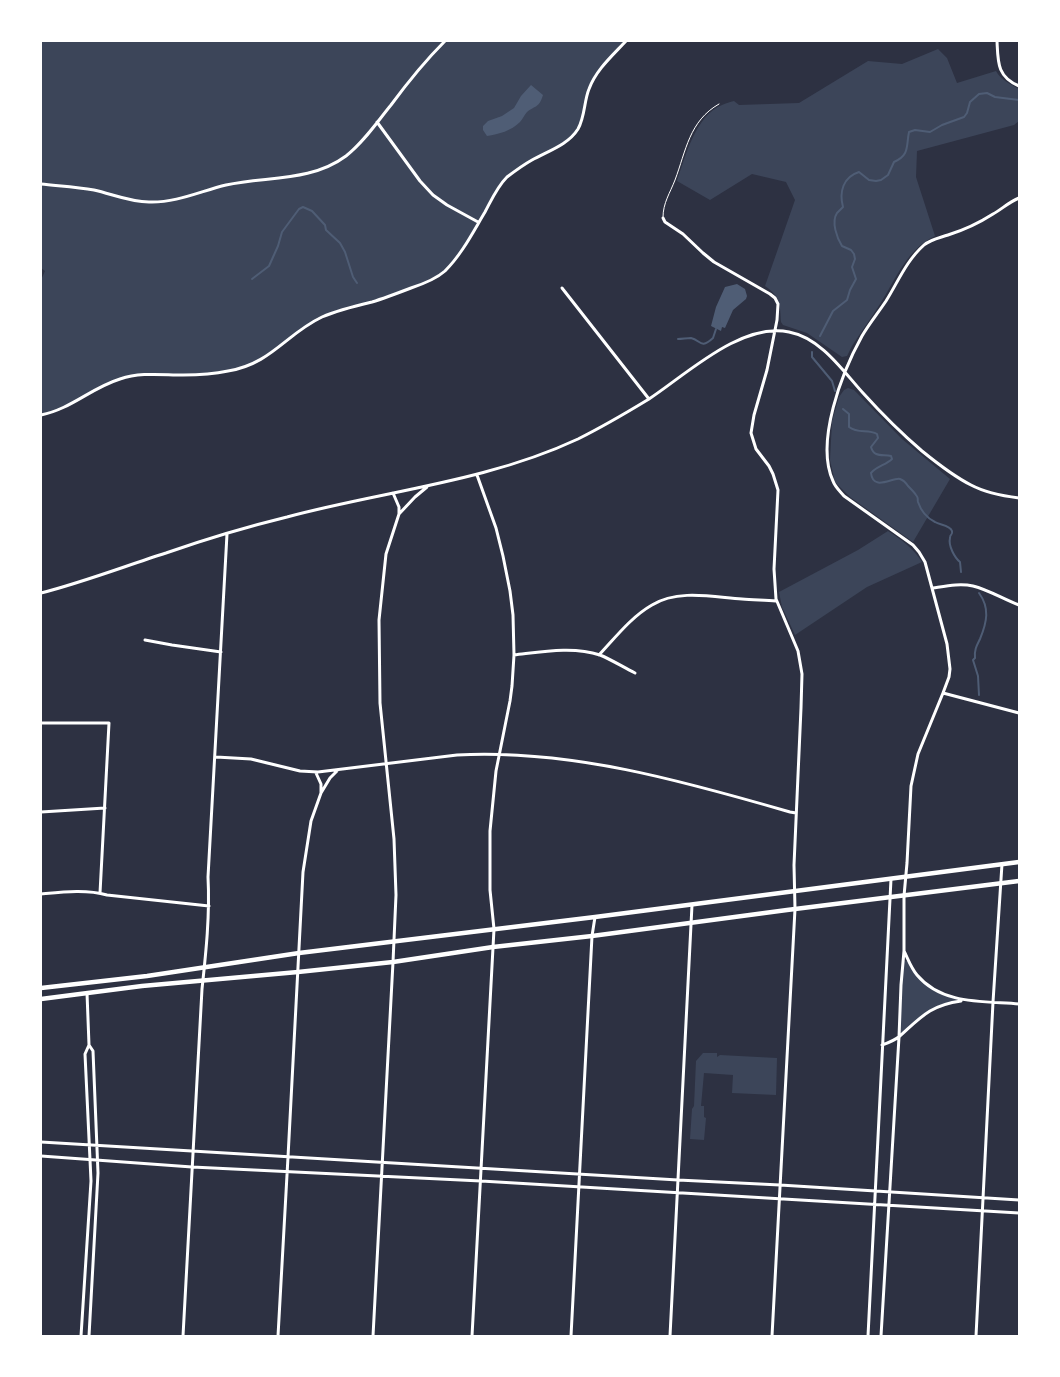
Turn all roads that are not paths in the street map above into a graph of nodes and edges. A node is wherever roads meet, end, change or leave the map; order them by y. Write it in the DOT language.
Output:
graph roads {
  1 [pos="445,41"];
  2 [pos="626,41"];
  3 [pos="997,41"];
  4 [pos="1019,86"];
  5 [pos="719,104"];
  6 [pos="377,122"];
  7 [pos="41,184"];
  8 [pos="1019,198"];
  9 [pos="663,218"];
  10 [pos="478,222"];
  11 [pos="562,288"];
  12 [pos="775,331"];
  13 [pos="846,371"];
  14 [pos="649,399"];
  15 [pos="41,415"];
  16 [pos="478,475"];
  17 [pos="429,486"];
  18 [pos="393,493"];
  19 [pos="1019,498"];
  20 [pos="399,514"];
  21 [pos="227,534"];
  22 [pos="933,588"];
  23 [pos="41,593"];
  24 [pos="776,602"];
  25 [pos="1019,604"];
  26 [pos="145,640"];
  27 [pos="221,652"];
  28 [pos="514,655"];
  29 [pos="599,655"];
  30 [pos="635,673"];
  31 [pos="943,693"];
  32 [pos="1019,713"];
  33 [pos="41,723"];
  34 [pos="500,754"];
  35 [pos="216,757"];
  36 [pos="386,764"];
  37 [pos="337,771"];
  38 [pos="316,772"];
  39 [pos="321,793"];
  40 [pos="106,808"];
  41 [pos="41,812"];
  42 [pos="796,813"];
  43 [pos="1019,862"];
  44 [pos="1002,864"];
  45 [pos="906,877"];
  46 [pos="891,879"];
  47 [pos="1019,881"];
  48 [pos="1000,884"];
  49 [pos="795,891"];
  50 [pos="100,893"];
  51 [pos="41,894"];
  52 [pos="904,896"];
  53 [pos="890,897"];
  54 [pos="692,904"];
  55 [pos="209,906"];
  56 [pos="795,909"];
  57 [pos="595,917"];
  58 [pos="692,922"];
  59 [pos="494,929"];
  60 [pos="592,936"];
  61 [pos="394,942"];
  62 [pos="493,947"];
  63 [pos="904,951"];
  64 [pos="299,952"];
  65 [pos="393,962"];
  66 [pos="204,967"];
  67 [pos="298,972"];
  68 [pos="203,981"];
  69 [pos="41,988"];
  70 [pos="87,993"];
  71 [pos="41,999"];
  72 [pos="967,1000"];
  73 [pos="993,1002"];
  74 [pos="1019,1004"];
  75 [pos="899,1037"];
  76 [pos="89,1045"];
  77 [pos="882,1046"];
  78 [pos="41,1142"];
  79 [pos="89,1145"];
  80 [pos="96,1145"];
  81 [pos="193,1151"];
  82 [pos="41,1156"];
  83 [pos="288,1158"];
  84 [pos="90,1159"];
  85 [pos="98,1160"];
  86 [pos="382,1163"];
  87 [pos="192,1167"];
  88 [pos="482,1168"];
  89 [pos="288,1172"];
  90 [pos="580,1174"];
  91 [pos="382,1176"];
  92 [pos="678,1180"];
  93 [pos="481,1181"];
  94 [pos="780,1185"];
  95 [pos="580,1187"];
  96 [pos="875,1191"];
  97 [pos="889,1193"];
  98 [pos="678,1194"];
  99 [pos="780,1198"];
  100 [pos="983,1198"];
  101 [pos="1019,1200"];
  102 [pos="874,1204"];
  103 [pos="889,1205"];
  104 [pos="982,1211"];
  105 [pos="1019,1213"];
  106 [pos="86,1254"];
  107 [pos="94,1254"];
  108 [pos="81,1336"];
  109 [pos="89,1336"];
  110 [pos="183,1336"];
  111 [pos="278,1336"];
  112 [pos="373,1336"];
  113 [pos="472,1336"];
  114 [pos="571,1336"];
  115 [pos="670,1336"];
  116 [pos="772,1336"];
  117 [pos="868,1336"];
  118 [pos="881,1336"];
  119 [pos="976,1336"];
  1 -- 6 [label="street"];
  2 -- 10 [label="street"];
  3 -- 4 [label="street"];
  5 -- 9 [label="lane"];
  6 -- 7 [label="street"];
  6 -- 10 [label="street"];
  8 -- 13 [label="street"];
  9 -- 12 [label="street"];
  10 -- 15 [label="street"];
  11 -- 14 [label="street"];
  12 -- 13 [label="street"];
  12 -- 14 [label="street"];
  12 -- 24 [label="street"];
  13 -- 19 [label="street"];
  13 -- 22 [label="street"];
  14 -- 16 [label="street"];
  16 -- 17 [label="street"];
  16 -- 28 [label="street"];
  17 -- 18 [label="street"];
  17 -- 20 [label="street"];
  18 -- 20 [label="street"];
  18 -- 21 [label="street"];
  20 -- 36 [label="street"];
  21 -- 23 [label="street"];
  21 -- 27 [label="street"];
  22 -- 25 [label="street"];
  22 -- 31 [label="street"];
  24 -- 29 [label="street"];
  24 -- 42 [label="street"];
  26 -- 27 [label="street"];
  27 -- 35 [label="street"];
  28 -- 29 [label="street"];
  28 -- 34 [label="street"];
  29 -- 30 [label="street"];
  31 -- 32 [label="street"];
  31 -- 45 [label="street"];
  33 -- 40 [label="street"];
  34 -- 36 [label="street"];
  34 -- 42 [label="street"];
  34 -- 59 [label="street"];
  35 -- 38 [label="street"];
  35 -- 55 [label="street"];
  36 -- 37 [label="street"];
  36 -- 61 [label="street"];
  37 -- 38 [label="street"];
  37 -- 39 [label="street"];
  38 -- 39 [label="street"];
  39 -- 64 [label="street"];
  40 -- 41 [label="street"];
  40 -- 50 [label="street"];
  42 -- 49 [label="street"];
  43 -- 44 [label="main road"];
  44 -- 45 [label="main road"];
  44 -- 48 [label="street"];
  45 -- 46 [label="main road"];
  45 -- 52 [label="street"];
  46 -- 49 [label="main road"];
  46 -- 53 [label="street"];
  47 -- 48 [label="main road"];
  48 -- 52 [label="main road"];
  48 -- 73 [label="street"];
  49 -- 54 [label="main road"];
  49 -- 56 [label="street"];
  50 -- 51 [label="street"];
  50 -- 55 [label="street"];
  52 -- 53 [label="main road"];
  52 -- 63 [label="street"];
  53 -- 56 [label="main road"];
  53 -- 77 [label="street"];
  54 -- 57 [label="main road"];
  54 -- 58 [label="street"];
  55 -- 66 [label="street"];
  56 -- 58 [label="main road"];
  56 -- 94 [label="street"];
  57 -- 59 [label="main road"];
  57 -- 60 [label="street"];
  58 -- 60 [label="main road"];
  58 -- 92 [label="street"];
  59 -- 61 [label="main road"];
  59 -- 62 [label="street"];
  60 -- 62 [label="main road"];
  60 -- 90 [label="street"];
  61 -- 64 [label="main road"];
  61 -- 65 [label="street"];
  62 -- 65 [label="main road"];
  62 -- 88 [label="street"];
  63 -- 72 [label="street"];
  63 -- 75 [label="street"];
  64 -- 66 [label="main road"];
  64 -- 67 [label="street"];
  65 -- 67 [label="main road"];
  65 -- 86 [label="street"];
  66 -- 68 [label="street"];
  66 -- 69 [label="main road"];
  67 -- 68 [label="main road"];
  67 -- 83 [label="street"];
  68 -- 70 [label="main road"];
  68 -- 81 [label="street"];
  70 -- 71 [label="main road"];
  70 -- 76 [label="street"];
  72 -- 73 [label="street"];
  72 -- 75 [label="street"];
  73 -- 74 [label="street"];
  73 -- 100 [label="street"];
  75 -- 77 [label="street"];
  75 -- 97 [label="street"];
  76 -- 79 [label="street"];
  76 -- 80 [label="street"];
  77 -- 96 [label="street"];
  78 -- 79 [label="street"];
  79 -- 80 [label="street"];
  79 -- 84 [label="street"];
  80 -- 81 [label="street"];
  80 -- 85 [label="street"];
  81 -- 83 [label="street"];
  81 -- 87 [label="street"];
  82 -- 84 [label="street"];
  83 -- 86 [label="street"];
  83 -- 89 [label="street"];
  84 -- 85 [label="street"];
  84 -- 106 [label="street"];
  85 -- 87 [label="street"];
  85 -- 107 [label="street"];
  86 -- 88 [label="street"];
  86 -- 91 [label="street"];
  87 -- 89 [label="street"];
  87 -- 110 [label="street"];
  88 -- 90 [label="street"];
  88 -- 93 [label="street"];
  89 -- 91 [label="street"];
  89 -- 111 [label="street"];
  90 -- 92 [label="street"];
  90 -- 95 [label="street"];
  91 -- 93 [label="street"];
  91 -- 112 [label="street"];
  92 -- 94 [label="street"];
  92 -- 98 [label="street"];
  93 -- 95 [label="street"];
  93 -- 113 [label="street"];
  94 -- 96 [label="street"];
  94 -- 99 [label="street"];
  95 -- 98 [label="street"];
  95 -- 114 [label="street"];
  96 -- 97 [label="street"];
  96 -- 102 [label="street"];
  97 -- 100 [label="street"];
  97 -- 103 [label="street"];
  98 -- 99 [label="street"];
  98 -- 115 [label="street"];
  99 -- 102 [label="street"];
  99 -- 116 [label="street"];
  100 -- 101 [label="street"];
  100 -- 104 [label="street"];
  102 -- 103 [label="street"];
  102 -- 117 [label="street"];
  103 -- 104 [label="street"];
  103 -- 118 [label="street"];
  104 -- 105 [label="street"];
  104 -- 119 [label="street"];
  106 -- 107 [label="street"];
  106 -- 108 [label="street"];
  107 -- 109 [label="street"];
}
